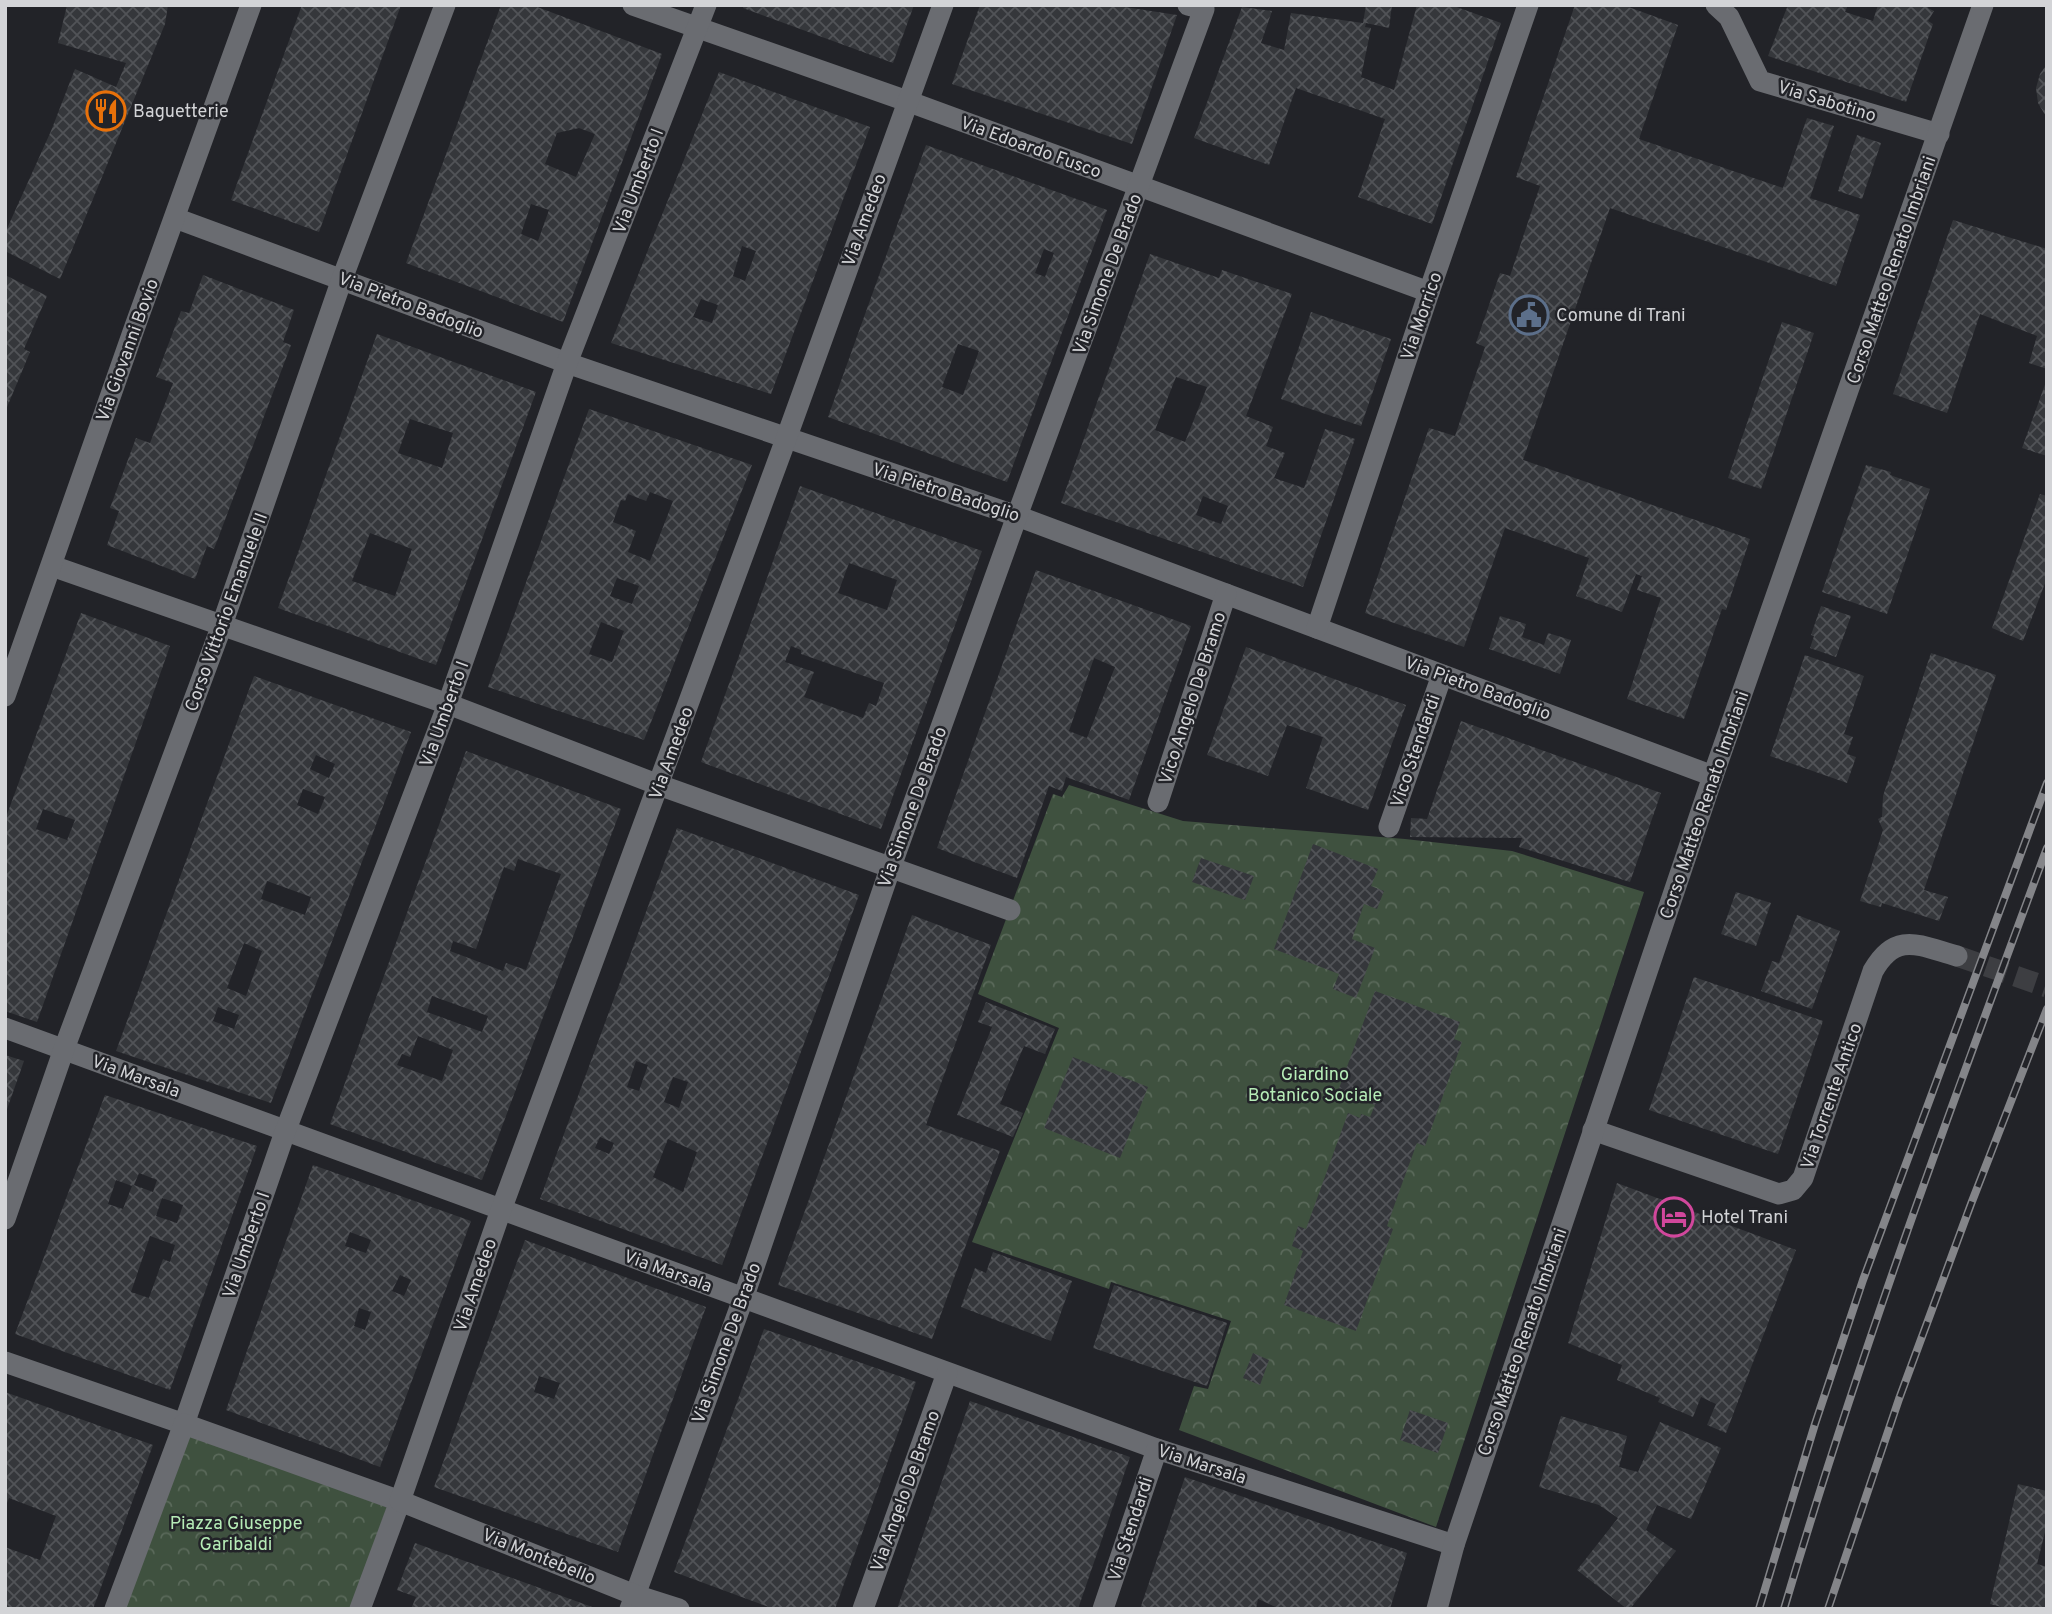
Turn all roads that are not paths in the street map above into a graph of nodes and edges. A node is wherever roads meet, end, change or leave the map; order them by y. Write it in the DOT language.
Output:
graph roads {
  1 [pos="251,5"];
  2 [pos="445,5"];
  3 [pos="633,5"];
  4 [pos="706,5"];
  5 [pos="943,5"];
  6 [pos="1528,5"];
  7 [pos="1716,5"];
  8 [pos="1983,5"];
  9 [pos="1196,7"];
  10 [pos="697,29"];
  11 [pos="906,101"];
  12 [pos="1939,134"];
  13 [pos="1139,186"];
  14 [pos="175,218"];
  15 [pos="342,279"];
  16 [pos="1429,292"];
  17 [pos="567,363"];
  18 [pos="786,439"];
  19 [pos="1017,516"];
  20 [pos="52,566"];
  21 [pos="1226,594"];
  22 [pos="222,625"];
  23 [pos="1317,628"];
  24 [pos="1442,675"];
  25 [pos="5,696"];
  26 [pos="448,704"];
  27 [pos="1713,776"];
  28 [pos="659,785"];
  29 [pos="1158,802"];
  30 [pos="1389,827"];
  31 [pos="890,869"];
  32 [pos="1010,910"];
  33 [pos="1957,956"];
  34 [pos="5,1028"];
  35 [pos="64,1049"];
  36 [pos="1593,1130"];
  37 [pos="285,1132"];
  38 [pos="501,1210"];
  39 [pos="5,1219"];
  40 [pos="743,1299"];
  41 [pos="5,1362"];
  42 [pos="947,1373"];
  43 [pos="184,1423"];
  44 [pos="1157,1449"];
  45 [pos="400,1501"];
  46 [pos="1454,1545"];
  47 [pos="632,1602"];
  48 [pos="115,1609"];
  49 [pos="360,1609"];
  50 [pos="679,1609"];
  51 [pos="863,1609"];
  52 [pos="1103,1609"];
  53 [pos="1437,1609"];
  1 -- 14 [label="street, Via Giovanni Bovio"];
  2 -- 15 [label="street, Corso Vittorio Emanuele II"];
  3 -- 10 [label="street, Via Edoardo Fusco"];
  4 -- 10 [label="street, Via Umberto I"];
  5 -- 11 [label="street, Via Amedeo"];
  6 -- 16 [label="street, Via Morrico"];
  7 -- 12 [label="street, Via Sabotino"];
  8 -- 12 [label="street, Corso Matteo Renato Imbriani"];
  9 -- 13 [label="street, Via Simone De Brado"];
  10 -- 11 [label="street, Via Edoardo Fusco"];
  10 -- 17 [label="street, Via Umberto I"];
  11 -- 13 [label="street, Via Edoardo Fusco"];
  11 -- 18 [label="street, Via Amedeo"];
  12 -- 27 [label="street, Corso Matteo Renato Imbriani"];
  13 -- 16 [label="street, Via Edoardo Fusco"];
  13 -- 19 [label="street, Via Simone De Brado"];
  14 -- 15 [label="street, Via Pietro Badoglio"];
  14 -- 20 [label="street, Via Giovanni Bovio"];
  15 -- 17 [label="street, Via Pietro Badoglio"];
  15 -- 22 [label="street, Corso Vittorio Emanuele II"];
  16 -- 23 [label="street, Via Morrico"];
  17 -- 18 [label="street, Via Pietro Badoglio"];
  17 -- 26 [label="street, Via Umberto I"];
  18 -- 19 [label="street, Via Pietro Badoglio"];
  18 -- 28 [label="street, Via Amedeo"];
  19 -- 21 [label="street, Via Pietro Badoglio"];
  19 -- 31 [label="street, Via Simone De Brado"];
  20 -- 22 [label="street"];
  20 -- 25 [label="street, Via Giovanni Bovio"];
  21 -- 23 [label="street, Via Pietro Badoglio"];
  21 -- 29 [label="street, Vico Angelo De Bramo"];
  22 -- 26 [label="street"];
  22 -- 35 [label="street, Corso Vittorio Emanuele II"];
  23 -- 24 [label="street, Via Pietro Badoglio"];
  24 -- 27 [label="street, Via Pietro Badoglio"];
  24 -- 30 [label="street, Vico Stendardi"];
  26 -- 28 [label="street"];
  26 -- 37 [label="street, Via Umberto I"];
  27 -- 36 [label="street, Corso Matteo Renato Imbriani"];
  28 -- 31 [label="street"];
  28 -- 38 [label="street, Via Amedeo"];
  31 -- 32 [label="street"];
  31 -- 40 [label="street, Via Simone De Brado"];
  33 -- 36 [label="street, Via Torrente Antico"];
  34 -- 35 [label="street, Via Marsala"];
  35 -- 37 [label="street, Via Marsala"];
  35 -- 39 [label="street, Corso Vittorio Emanuele II"];
  36 -- 46 [label="street, Corso Matteo Renato Imbriani"];
  37 -- 38 [label="street, Via Marsala"];
  37 -- 43 [label="street, Via Umberto I"];
  38 -- 40 [label="street, Via Marsala"];
  38 -- 45 [label="street, Via Amedeo"];
  40 -- 42 [label="street, Via Marsala"];
  40 -- 47 [label="street, Via Simone De Brado"];
  41 -- 43 [label="street"];
  42 -- 44 [label="street, Via Marsala"];
  42 -- 51 [label="street, Via Angelo De Bramo"];
  43 -- 45 [label="street"];
  43 -- 48 [label="street"];
  44 -- 46 [label="street, Via Marsala"];
  44 -- 52 [label="street, Via Stendardi"];
  45 -- 47 [label="street, Via Montebello"];
  45 -- 49 [label="street"];
  46 -- 53 [label="street, Corso Matteo Renato Imbriani"];
  47 -- 50 [label="street, Via Montebello"];
}
